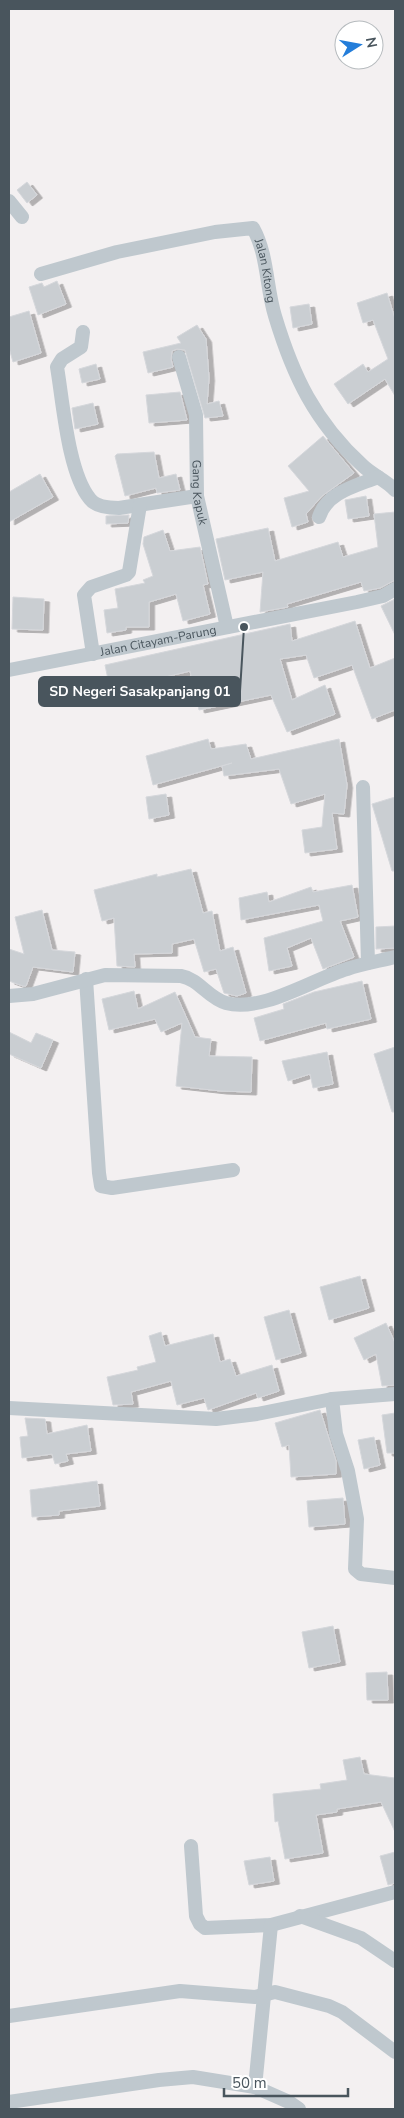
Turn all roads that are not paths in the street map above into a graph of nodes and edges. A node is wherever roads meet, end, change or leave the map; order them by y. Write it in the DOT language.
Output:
graph roads {
  1 [pos="9,201"];
  2 [pos="22,217"];
  3 [pos="41,274"];
  4 [pos="83,332"];
  5 [pos="178,357"];
  6 [pos="378,477"];
  7 [pos="395,490"];
  8 [pos="197,496"];
  9 [pos="140,505"];
  10 [pos="319,517"];
  11 [pos="395,589"];
  12 [pos="227,627"];
  13 [pos="93,654"];
  14 [pos="9,670"];
  15 [pos="363,787"];
  16 [pos="395,957"];
  17 [pos="368,963"];
  18 [pos="86,979"];
  19 [pos="9,996"];
  20 [pos="233,1170"];
  21 [pos="395,1394"];
  22 [pos="332,1399"];
  23 [pos="9,1408"];
  24 [pos="395,1578"];
  25 [pos="191,1846"];
  26 [pos="395,1892"];
  27 [pos="300,1916"];
  28 [pos="271,1925"];
  29 [pos="395,1961"];
  30 [pos="263,1996"];
  31 [pos="9,2016"];
  32 [pos="395,2052"];
  33 [pos="255,2088"];
  34 [pos="9,2102"];
  35 [pos="299,2109"];
  1 -- 2 [label="street"];
  3 -- 6 [label="street, Jalan Kitong"];
  4 -- 9 [label="street"];
  5 -- 8 [label="street, Gang Kapuk"];
  6 -- 7 [label="street, Jalan Kitong"];
  6 -- 10 [label="street"];
  8 -- 9 [label="street"];
  8 -- 12 [label="street, Gang Kapuk"];
  9 -- 13 [label="street"];
  11 -- 12 [label="street, Jalan Citayam-Parung"];
  12 -- 13 [label="street, Jalan Citayam-Parung"];
  13 -- 14 [label="street, Jalan Citayam-Parung"];
  15 -- 17 [label="street"];
  16 -- 17 [label="street"];
  17 -- 18 [label="street"];
  18 -- 19 [label="street"];
  18 -- 20 [label="street"];
  21 -- 22 [label="street"];
  22 -- 23 [label="street"];
  22 -- 24 [label="street"];
  25 -- 28 [label="street"];
  26 -- 27 [label="street"];
  27 -- 28 [label="street"];
  27 -- 29 [label="street"];
  28 -- 30 [label="street"];
  30 -- 31 [label="street"];
  30 -- 32 [label="street"];
  30 -- 33 [label="street"];
  33 -- 34 [label="street"];
  33 -- 35 [label="street"];
}
